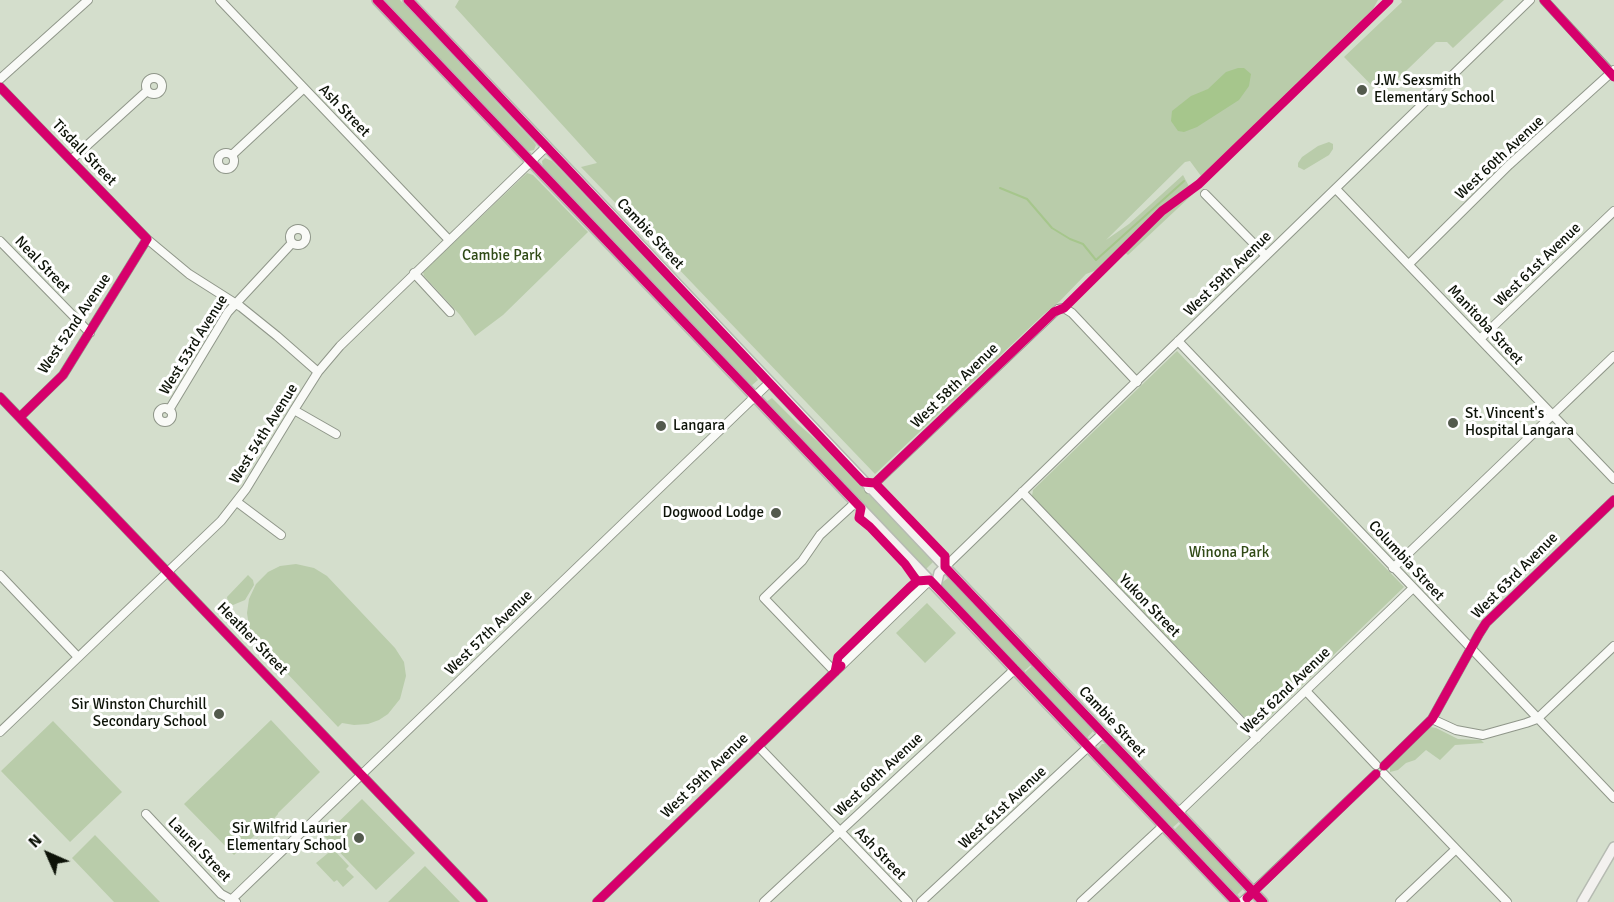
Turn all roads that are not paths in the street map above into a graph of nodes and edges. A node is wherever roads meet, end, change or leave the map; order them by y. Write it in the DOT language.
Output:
graph roads {
  1 [pos="88,0"];
  2 [pos="220,0"];
  3 [pos="376,0"];
  4 [pos="408,0"];
  5 [pos="1530,0"];
  6 [pos="1544,0"];
  7 [pos="1613,73"];
  8 [pos="0,79"];
  9 [pos="0,87"];
  10 [pos="304,88"];
  11 [pos="147,92"];
  12 [pos="547,146"];
  13 [pos="232,155"];
  14 [pos="71,160"];
  15 [pos="530,162"];
  16 [pos="1335,189"];
  17 [pos="1205,194"];
  18 [pos="1614,211"];
  19 [pos="147,239"];
  20 [pos="449,240"];
  21 [pos="0,241"];
  22 [pos="292,243"];
  23 [pos="1266,256"];
  24 [pos="1409,264"];
  25 [pos="414,273"];
  26 [pos="235,304"];
  27 [pos="450,312"];
  28 [pos="90,333"];
  29 [pos="1480,339"];
  30 [pos="1178,341"];
  31 [pos="1614,356"];
  32 [pos="318,372"];
  33 [pos="1137,382"];
  34 [pos="769,383"];
  35 [pos="754,396"];
  36 [pos="0,397"];
  37 [pos="169,410"];
  38 [pos="294,410"];
  39 [pos="1552,416"];
  40 [pos="20,417"];
  41 [pos="336,434"];
  42 [pos="1614,479"];
  43 [pos="869,489"];
  44 [pos="1022,492"];
  45 [pos="1614,500"];
  46 [pos="237,502"];
  47 [pos="856,502"];
  48 [pos="281,535"];
  49 [pos="1394,568"];
  50 [pos="942,570"];
  51 [pos="167,571"];
  52 [pos="0,575"];
  53 [pos="930,580"];
  54 [pos="1412,589"];
  55 [pos="1614,646"];
  56 [pos="1470,649"];
  57 [pos="78,657"];
  58 [pos="1015,669"];
  59 [pos="834,672"];
  60 [pos="1306,691"];
  61 [pos="1432,719"];
  62 [pos="1538,719"];
  63 [pos="0,732"];
  64 [pos="1102,734"];
  65 [pos="1257,738"];
  66 [pos="758,746"];
  67 [pos="1089,747"];
  68 [pos="1380,770"];
  69 [pos="362,774"];
  70 [pos="1614,798"];
  71 [pos="1178,813"];
  72 [pos="146,814"];
  73 [pos="1163,826"];
  74 [pos="839,830"];
  75 [pos="1614,847"];
  76 [pos="1456,849"];
  77 [pos="1254,892"];
  78 [pos="232,901"];
  79 [pos="483,902"];
  80 [pos="597,902"];
  81 [pos="764,902"];
  82 [pos="908,902"];
  83 [pos="921,902"];
  84 [pos="1081,902"];
  85 [pos="1236,902"];
  86 [pos="1242,902"];
  87 [pos="1263,902"];
  88 [pos="1400,902"];
  89 [pos="1507,902"];
  90 [pos="1582,902"];
  1 -- 8 [label="street"];
  2 -- 10 [label="street, Ash Street"];
  3 -- 15 [label="main road"];
  4 -- 12 [label="main road, Cambie Street"];
  5 -- 16 [label="street, West 59th Avenue"];
  6 -- 7 [label="street"];
  7 -- 24 [label="street, West 60th Avenue"];
  9 -- 14 [label="street, Tisdall Street"];
  10 -- 13 [label="street"];
  10 -- 20 [label="street, Ash Street"];
  11 -- 14 [label="street"];
  12 -- 15 [label="street, West 54th Avenue"];
  12 -- 34 [label="main road, Cambie Street"];
  14 -- 19 [label="street, Tisdall Street"];
  15 -- 20 [label="street, West 54th Avenue"];
  15 -- 35 [label="main road"];
  16 -- 23 [label="street, West 59th Avenue"];
  16 -- 24 [label="street, Manitoba Street"];
  17 -- 23 [label="street"];
  18 -- 29 [label="street, West 61st Avenue"];
  19 -- 26 [label="street, Tisdall Street"];
  19 -- 28 [label="street, West 52nd Avenue"];
  20 -- 25 [label="street, West 54th Avenue"];
  21 -- 28 [label="street, Neal Street"];
  22 -- 26 [label="street, West 53rd Avenue"];
  23 -- 30 [label="street, West 59th Avenue"];
  24 -- 29 [label="street, Manitoba Street"];
  25 -- 27 [label="street"];
  25 -- 32 [label="street, West 54th Avenue"];
  26 -- 32 [label="street, Tisdall Street"];
  26 -- 37 [label="street, West 53rd Avenue"];
  28 -- 40 [label="street, West 52nd Avenue"];
  29 -- 39 [label="street, Manitoba Street"];
  30 -- 33 [label="street, West 59th Avenue"];
  30 -- 49 [label="street, Columbia Street"];
  31 -- 39 [label="street"];
  32 -- 38 [label="street, West 54th Avenue"];
  33 -- 43 [label="street, West 58th Avenue"];
  33 -- 44 [label="street, West 59th Avenue"];
  34 -- 35 [label="street, West 57th Avenue"];
  34 -- 43 [label="main road, Cambie Street"];
  35 -- 47 [label="main road"];
  35 -- 69 [label="street, West 57th Avenue"];
  36 -- 40 [label="street, Heather Street"];
  38 -- 41 [label="street"];
  38 -- 46 [label="street, West 54th Avenue"];
  39 -- 42 [label="street, Manitoba Street"];
  39 -- 49 [label="street"];
  40 -- 51 [label="street, Heather Street"];
  43 -- 50 [label="main road, Cambie Street"];
  44 -- 50 [label="street, West 59th Avenue"];
  44 -- 65 [label="street, Yukon Street"];
  45 -- 56 [label="street, West 63rd Avenue"];
  46 -- 48 [label="street"];
  46 -- 51 [label="street, West 54th Avenue"];
  47 -- 53 [label="main road"];
  47 -- 59 [label="street"];
  49 -- 54 [label="street, Columbia Street"];
  50 -- 53 [label="main road"];
  50 -- 53 [label="main road"];
  50 -- 64 [label="main road, Cambie Street"];
  51 -- 57 [label="street, West 54th Avenue"];
  51 -- 69 [label="street, Heather Street"];
  52 -- 57 [label="street"];
  53 -- 58 [label="main road"];
  53 -- 59 [label="street, West 59th Avenue"];
  54 -- 56 [label="street, Columbia Street"];
  54 -- 60 [label="street, West 62nd Avenue"];
  55 -- 62 [label="street"];
  56 -- 61 [label="street, West 63rd Avenue"];
  56 -- 62 [label="street, Columbia Street"];
  57 -- 63 [label="street, West 54th Avenue"];
  58 -- 67 [label="main road"];
  58 -- 74 [label="street, West 60th Avenue"];
  59 -- 66 [label="street, West 59th Avenue"];
  60 -- 65 [label="street, West 62nd Avenue"];
  60 -- 68 [label="street"];
  61 -- 62 [label="street"];
  61 -- 68 [label="street, West 63rd Avenue"];
  62 -- 70 [label="street, Columbia Street"];
  64 -- 67 [label="street, West 61st Avenue"];
  64 -- 71 [label="main road, Cambie Street"];
  65 -- 71 [label="street, West 62nd Avenue"];
  66 -- 74 [label="street, Ash Street"];
  66 -- 80 [label="street, West 59th Avenue"];
  67 -- 73 [label="main road"];
  67 -- 83 [label="street, West 61st Avenue"];
  68 -- 76 [label="street"];
  68 -- 77 [label="street, West 63rd Avenue"];
  69 -- 78 [label="street, West 57th Avenue"];
  69 -- 79 [label="street, Heather Street"];
  71 -- 77 [label="main road, Cambie Street"];
  72 -- 78 [label="street, Laurel Street"];
  73 -- 84 [label="street"];
  73 -- 85 [label="main road"];
  74 -- 81 [label="street, West 60th Avenue"];
  74 -- 82 [label="street, Ash Street"];
  75 -- 90 [label="main road"];
  76 -- 88 [label="street"];
  76 -- 89 [label="street"];
  77 -- 86 [label="street, West 63rd Avenue"];
  77 -- 87 [label="main road, Cambie Street"];
}
